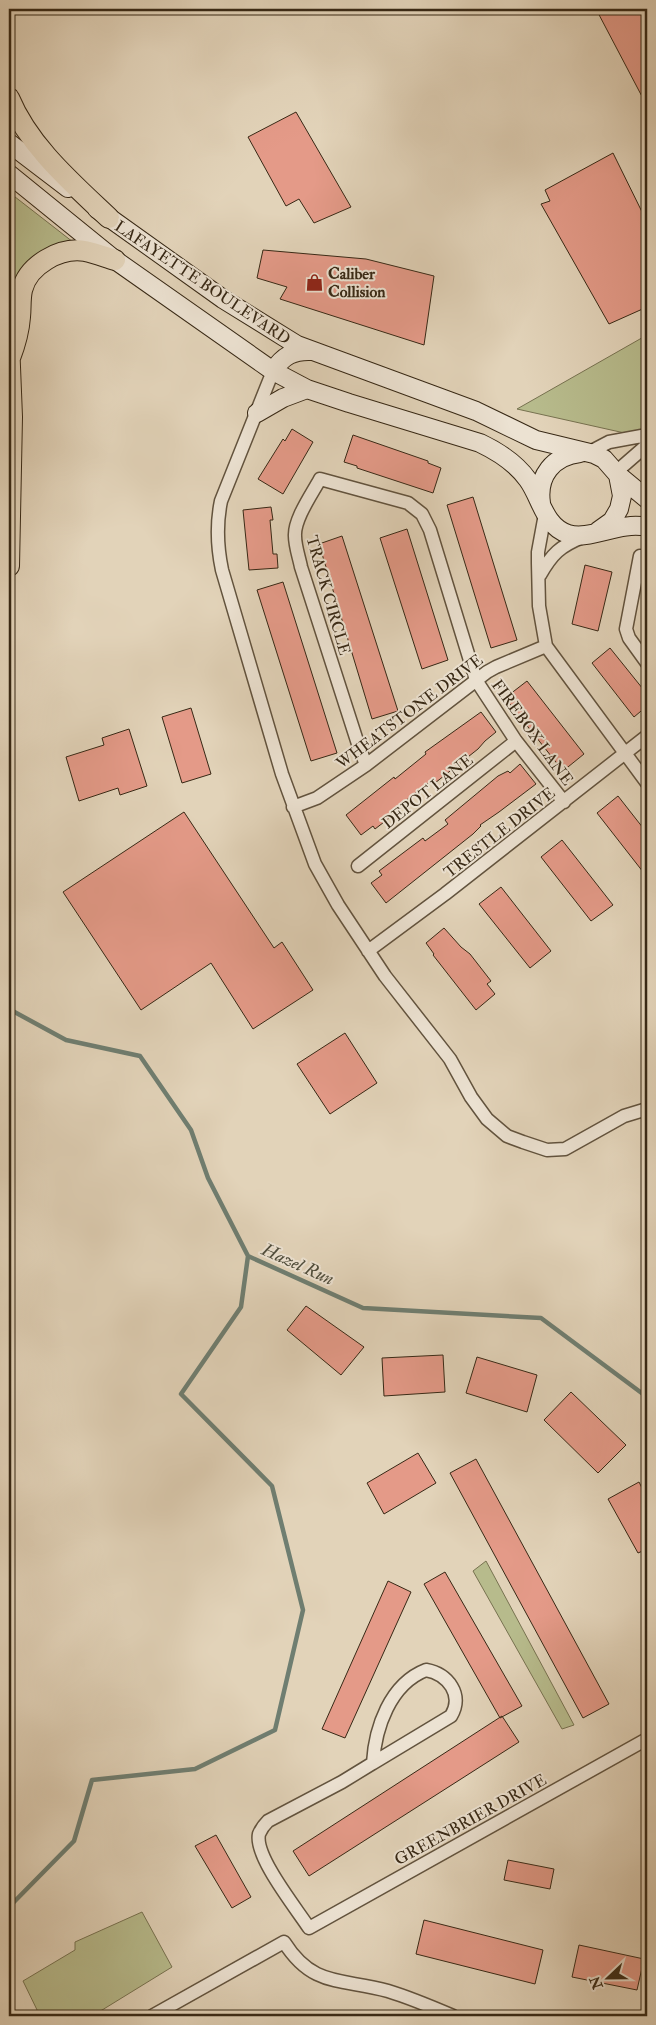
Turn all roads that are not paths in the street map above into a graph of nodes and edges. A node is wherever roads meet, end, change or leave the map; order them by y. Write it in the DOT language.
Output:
graph roads {
  1 [pos="9,98"];
  2 [pos="9,143"];
  3 [pos="9,174"];
  4 [pos="109,218"];
  5 [pos="115,260"];
  6 [pos="9,350"];
  7 [pos="314,351"];
  8 [pos="273,372"];
  9 [pos="307,389"];
  10 [pos="258,413"];
  11 [pos="647,435"];
  12 [pos="647,445"];
  13 [pos="586,453"];
  14 [pos="617,474"];
  15 [pos="647,500"];
  16 [pos="543,509"];
  17 [pos="647,528"];
  18 [pos="593,533"];
  19 [pos="640,556"];
  20 [pos="9,566"];
  21 [pos="540,575"];
  22 [pos="546,646"];
  23 [pos="647,663"];
  24 [pos="476,680"];
  25 [pos="647,736"];
  26 [pos="516,741"];
  27 [pos="625,753"];
  28 [pos="366,765"];
  29 [pos="647,783"];
  30 [pos="564,802"];
  31 [pos="293,807"];
  32 [pos="358,866"];
  33 [pos="368,950"];
  34 [pos="647,1109"];
  35 [pos="647,1739"];
  36 [pos="373,1763"];
  37 [pos="152,2016"];
  38 [pos="453,2016"];
  1 -- 4 [label="highway"];
  2 -- 4 [label="main road, LAFAYETTE BOULEVARD"];
  3 -- 5 [label="main road, LAFAYETTE BOULEVARD"];
  4 -- 7 [label="main road, LAFAYETTE BOULEVARD"];
  5 -- 6 [label="highway"];
  5 -- 8 [label="main road, LAFAYETTE BOULEVARD"];
  6 -- 20 [label="highway"];
  7 -- 8 [label="main road"];
  7 -- 13 [label="main road, LAFAYETTE BOULEVARD"];
  8 -- 9 [label="main road, LAFAYETTE BOULEVARD"];
  8 -- 10 [label="street"];
  9 -- 10 [label="main road"];
  9 -- 16 [label="main road, LAFAYETTE BOULEVARD"];
  10 -- 31 [label="street"];
  11 -- 13 [label="street"];
  12 -- 14 [label="street"];
  13 -- 14 [label="main road, LAFAYETTE BOULEVARD"];
  13 -- 16 [label="main road"];
  14 -- 15 [label="main road, LAFAYETTE BOULEVARD"];
  14 -- 18 [label="main road"];
  16 -- 18 [label="main road, LAFAYETTE BOULEVARD"];
  16 -- 21 [label="street"];
  17 -- 18 [label="main road, LAFAYETTE BOULEVARD"];
  18 -- 21 [label="street"];
  19 -- 23 [label="street"];
  21 -- 22 [label="street"];
  22 -- 24 [label="street, WHEATSTONE DRIVE"];
  22 -- 27 [label="street"];
  24 -- 26 [label="street, FIREBOX LANE"];
  24 -- 28 [label="street, WHEATSTONE DRIVE"];
  24 -- 28 [label="street, TRACK CIRCLE"];
  25 -- 27 [label="street, TRESTLE DRIVE"];
  26 -- 30 [label="street, FIREBOX LANE"];
  26 -- 32 [label="street, DEPOT LANE"];
  27 -- 29 [label="street"];
  27 -- 30 [label="street, TRESTLE DRIVE"];
  28 -- 31 [label="street, WHEATSTONE DRIVE"];
  30 -- 33 [label="street, TRESTLE DRIVE"];
  31 -- 33 [label="street"];
  33 -- 34 [label="street"];
  35 -- 36 [label="street, GREENBRIER DRIVE"];
  36 -- 36 [label="street"];
  37 -- 38 [label="street"];
}
